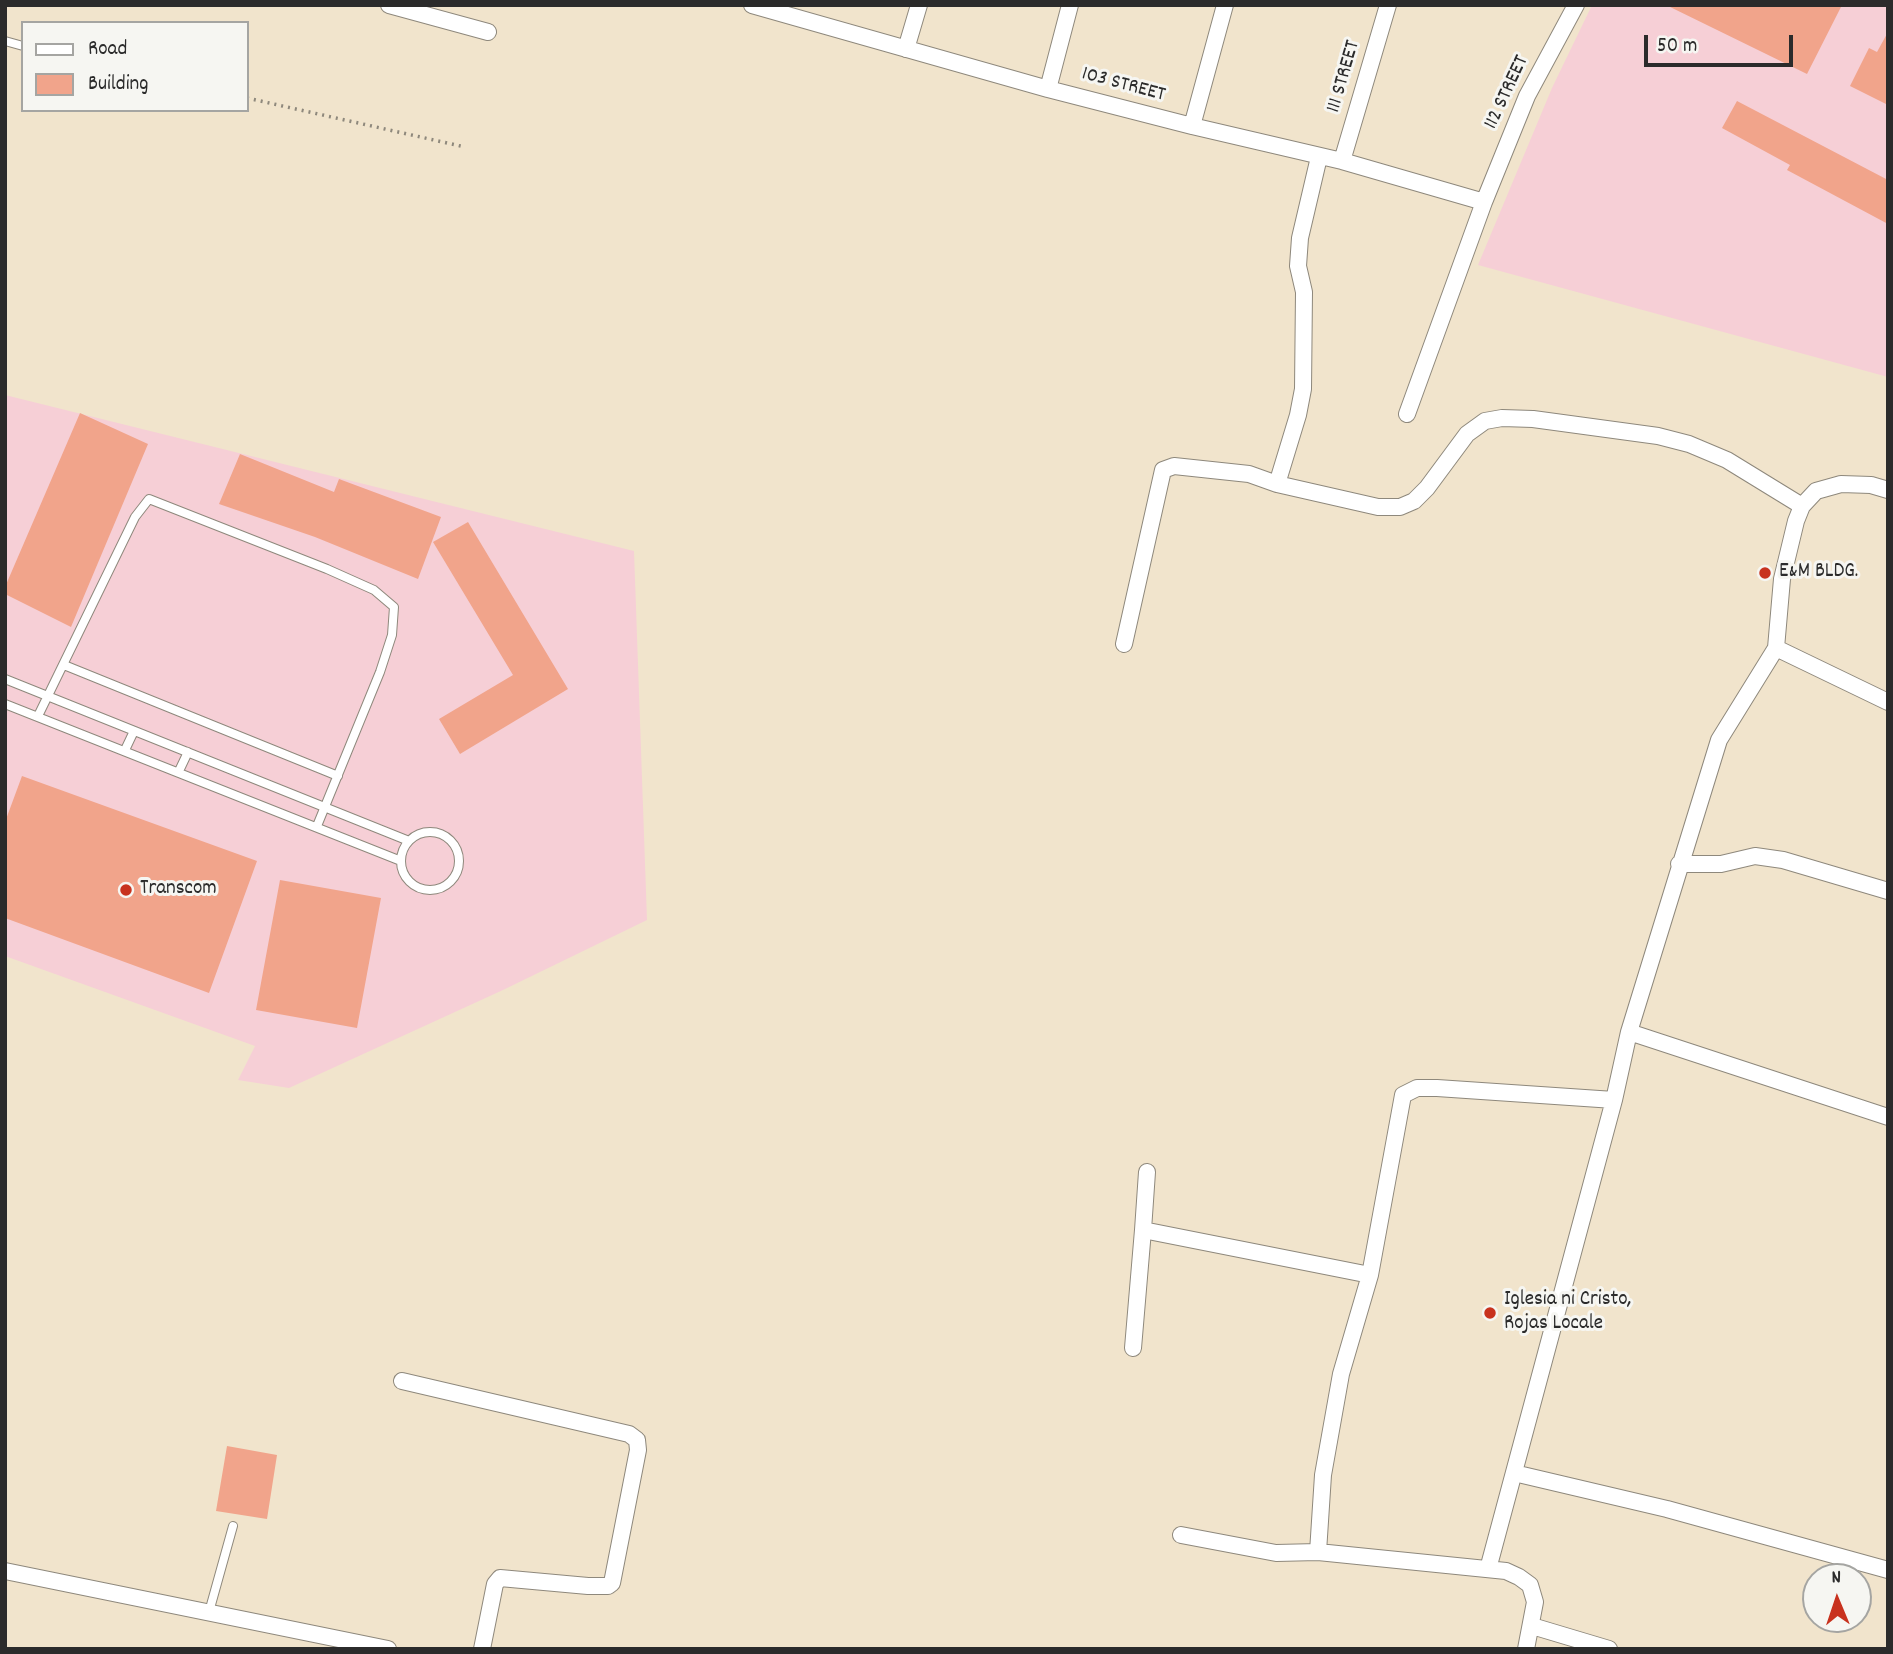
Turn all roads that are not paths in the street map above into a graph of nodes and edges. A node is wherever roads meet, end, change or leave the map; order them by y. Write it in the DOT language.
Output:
graph roads {
  1 [pos="389,5"];
  2 [pos="919,5"];
  3 [pos="1070,5"];
  4 [pos="1225,5"];
  5 [pos="1388,5"];
  6 [pos="1576,5"];
  7 [pos="760,6"];
  8 [pos="488,32"];
  9 [pos="906,49"];
  10 [pos="1048,89"];
  11 [pos="1192,126"];
  12 [pos="1319,157"];
  13 [pos="1342,161"];
  14 [pos="1484,202"];
  15 [pos="1408,414"];
  16 [pos="1277,484"];
  17 [pos="1888,491"];
  18 [pos="1802,506"];
  19 [pos="1124,644"];
  20 [pos="1776,648"];
  21 [pos="64,665"];
  22 [pos="5,679"];
  23 [pos="46,696"];
  24 [pos="1888,702"];
  25 [pos="5,704"];
  26 [pos="38,716"];
  27 [pos="134,731"];
  28 [pos="125,750"];
  29 [pos="188,752"];
  30 [pos="179,771"];
  31 [pos="338,776"];
  32 [pos="325,807"];
  33 [pos="317,826"];
  34 [pos="409,841"];
  35 [pos="401,861"];
  36 [pos="1679,864"];
  37 [pos="1888,891"];
  38 [pos="1629,1032"];
  39 [pos="1614,1100"];
  40 [pos="1888,1117"];
  41 [pos="1147,1172"];
  42 [pos="1143,1230"];
  43 [pos="1370,1275"];
  44 [pos="1133,1348"];
  45 [pos="402,1381"];
  46 [pos="1514,1473"];
  47 [pos="233,1525"];
  48 [pos="1181,1535"];
  49 [pos="1318,1552"];
  50 [pos="1488,1569"];
  51 [pos="1888,1570"];
  52 [pos="5,1571"];
  53 [pos="209,1612"];
  54 [pos="1532,1626"];
  55 [pos="388,1649"];
  56 [pos="482,1649"];
  57 [pos="1526,1649"];
  58 [pos="1609,1649"];
  1 -- 8 [label="street"];
  2 -- 9 [label="street"];
  3 -- 10 [label="street"];
  4 -- 11 [label="street"];
  5 -- 13 [label="street, 111 STREET"];
  6 -- 14 [label="street, 112 STREET"];
  7 -- 9 [label="street, 103 STREET"];
  9 -- 10 [label="street, 103 STREET"];
  10 -- 11 [label="street, 103 STREET"];
  11 -- 12 [label="street, 103 STREET"];
  12 -- 13 [label="street, 103 STREET"];
  12 -- 16 [label="street"];
  13 -- 14 [label="street, 103 STREET"];
  14 -- 15 [label="street, 112 STREET"];
  16 -- 18 [label="street"];
  16 -- 19 [label="street"];
  17 -- 18 [label="street"];
  18 -- 20 [label="street"];
  20 -- 24 [label="street"];
  20 -- 36 [label="street"];
  21 -- 23 [label="lane"];
  21 -- 31 [label="lane"];
  21 -- 31 [label="lane"];
  22 -- 23 [label="lane"];
  23 -- 26 [label="lane"];
  23 -- 27 [label="lane"];
  25 -- 26 [label="lane"];
  26 -- 28 [label="lane"];
  27 -- 28 [label="lane"];
  27 -- 29 [label="lane"];
  28 -- 30 [label="lane"];
  29 -- 30 [label="lane"];
  29 -- 32 [label="lane"];
  30 -- 33 [label="lane"];
  31 -- 32 [label="lane"];
  32 -- 33 [label="lane"];
  32 -- 34 [label="lane"];
  33 -- 35 [label="lane"];
  34 -- 35 [label="lane"];
  34 -- 35 [label="lane"];
  36 -- 37 [label="street"];
  36 -- 38 [label="street"];
  38 -- 39 [label="street"];
  38 -- 40 [label="street"];
  39 -- 43 [label="street"];
  39 -- 46 [label="street"];
  41 -- 42 [label="street"];
  42 -- 43 [label="street"];
  42 -- 44 [label="street"];
  43 -- 49 [label="street"];
  45 -- 56 [label="street"];
  46 -- 50 [label="street"];
  46 -- 51 [label="street"];
  47 -- 53 [label="lane"];
  48 -- 49 [label="street"];
  49 -- 50 [label="street"];
  50 -- 54 [label="street"];
  52 -- 53 [label="street"];
  53 -- 55 [label="street"];
  54 -- 57 [label="street"];
  54 -- 58 [label="street"];
}
